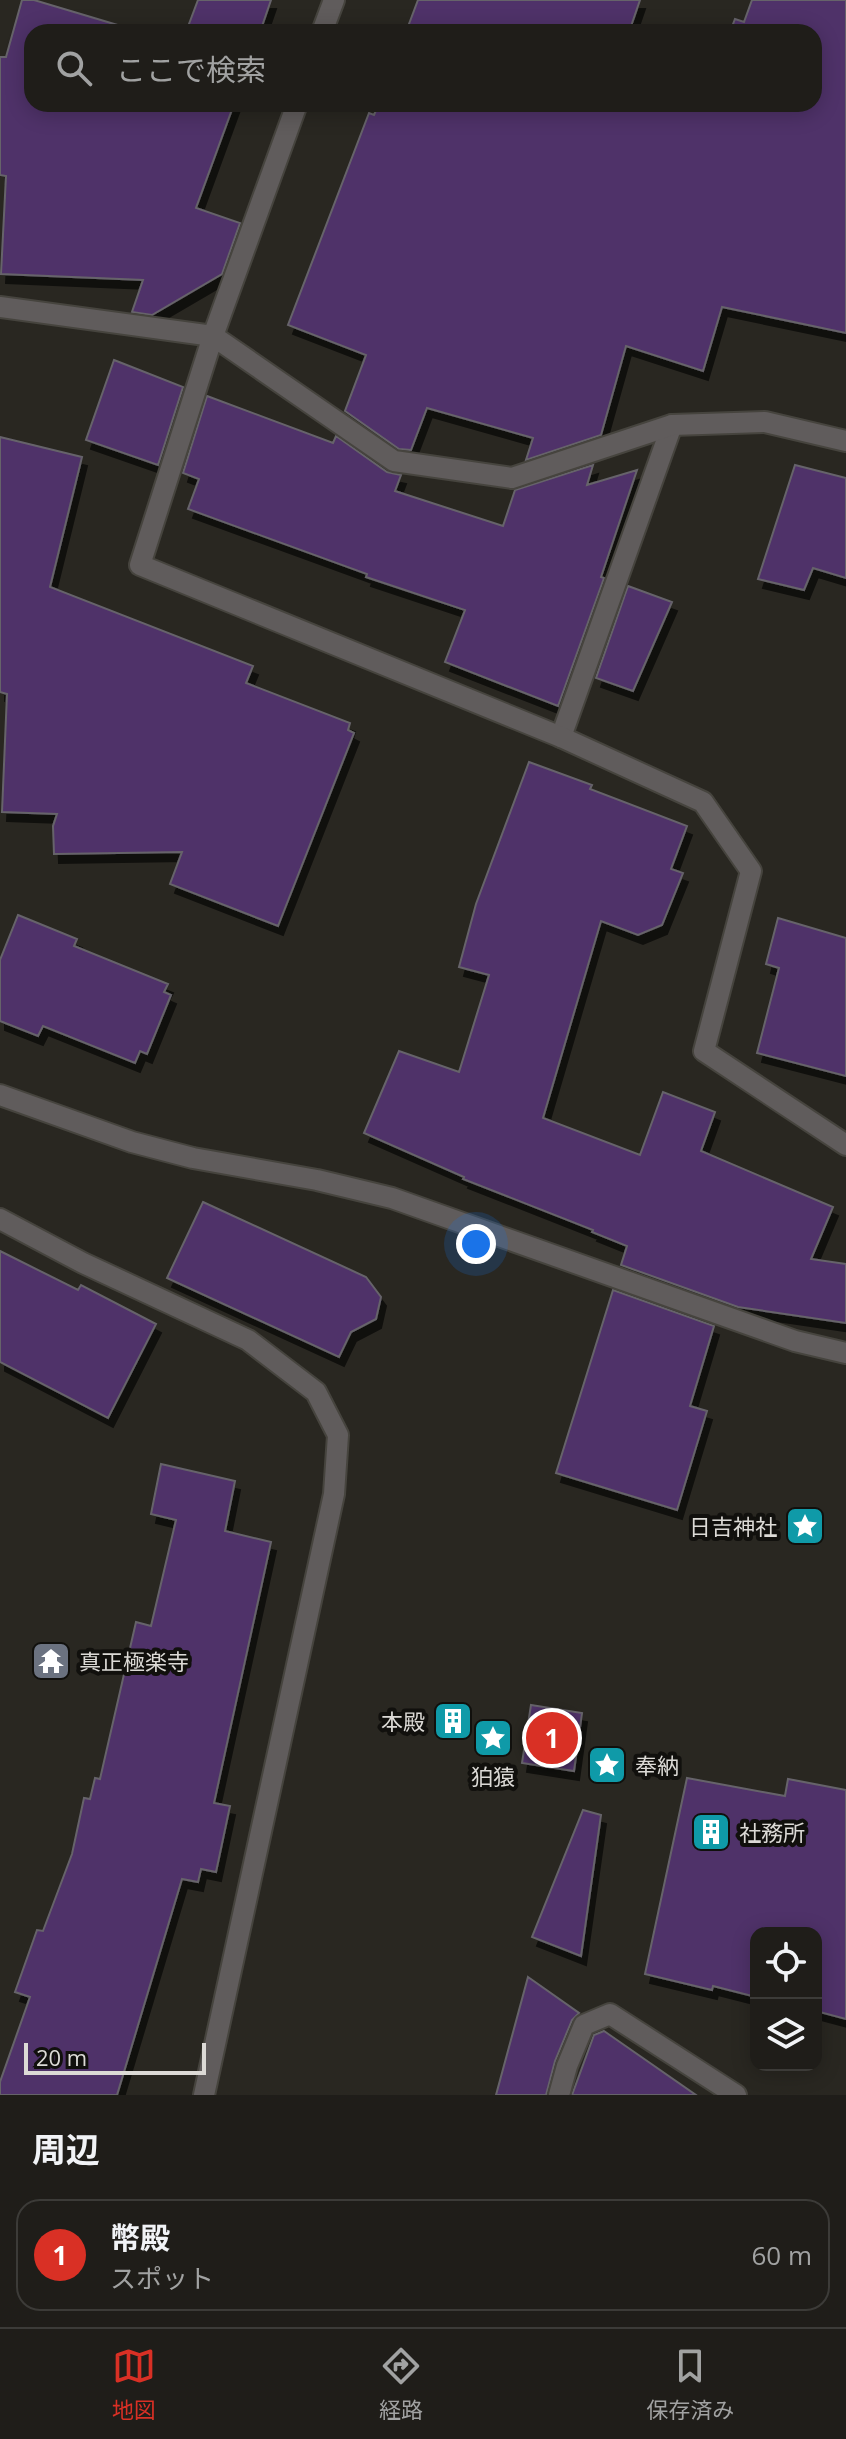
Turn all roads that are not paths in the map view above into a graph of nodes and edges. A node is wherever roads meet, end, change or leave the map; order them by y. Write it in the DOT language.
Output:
graph roads {
  1 [pos="334,0"];
  2 [pos="325,24"];
  3 [pos="294,112"];
  4 [pos="0,307"];
  5 [pos="213,336"];
  6 [pos="672,425"];
  7 [pos="846,441"];
  8 [pos="561,737"];
  9 [pos="0,1095"];
  10 [pos="846,1145"];
  11 [pos="0,1219"];
  12 [pos="846,1353"];
  13 [pos="204,2095"];
  14 [pos="559,2095"];
  15 [pos="736,2095"];
  1 -- 2 [label="street"];
  3 -- 5 [label="street"];
  4 -- 5 [label="street"];
  5 -- 6 [label="street"];
  5 -- 8 [label="street"];
  6 -- 7 [label="street"];
  6 -- 8 [label="street"];
  8 -- 10 [label="street"];
  9 -- 12 [label="street"];
  11 -- 13 [label="street"];
  14 -- 15 [label="street"];
}
